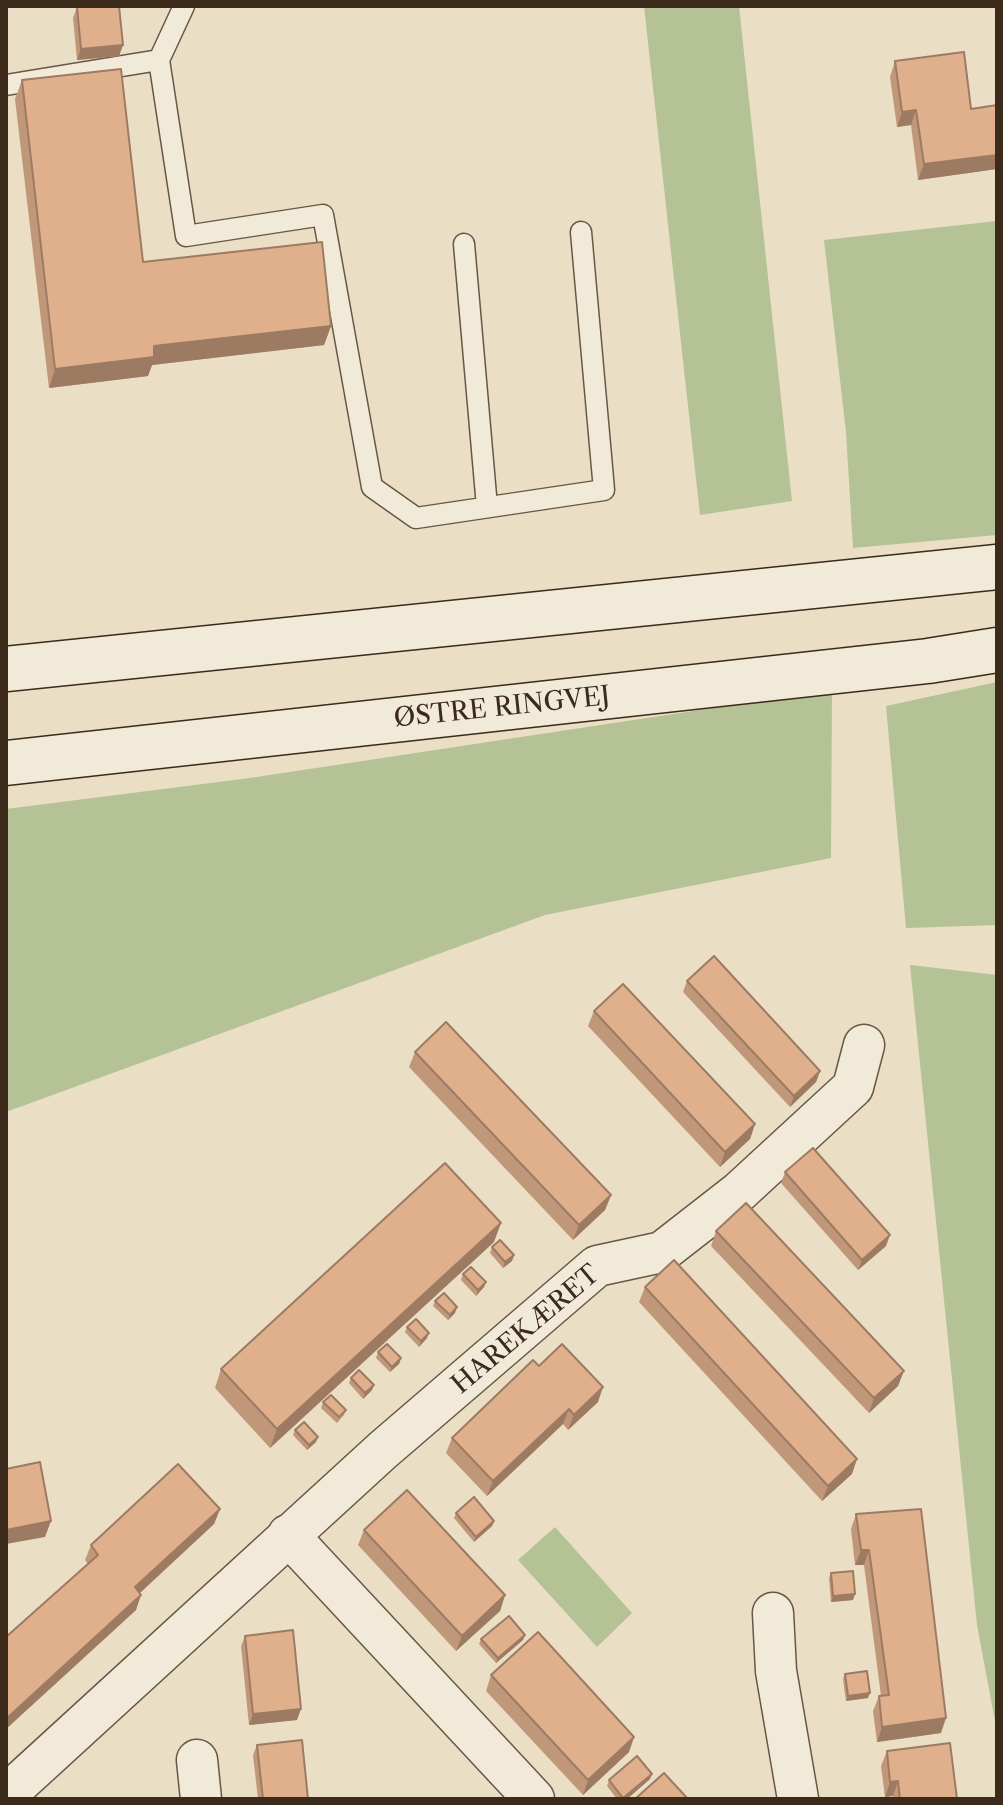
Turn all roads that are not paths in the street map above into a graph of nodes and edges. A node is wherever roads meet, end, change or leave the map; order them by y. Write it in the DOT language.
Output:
graph roads {
  1 [pos="184,6"];
  2 [pos="159,60"];
  3 [pos="6,85"];
  4 [pos="581,232"];
  5 [pos="464,244"];
  6 [pos="487,507"];
  7 [pos="997,567"];
  8 [pos="997,650"];
  9 [pos="6,669"];
  10 [pos="6,763"];
  11 [pos="864,1045"];
  12 [pos="288,1535"];
  13 [pos="773,1613"];
  14 [pos="197,1760"];
  15 [pos="6,1795"];
  16 [pos="201,1799"];
  17 [pos="534,1799"];
  18 [pos="798,1799"];
  1 -- 2 [label="lane"];
  2 -- 3 [label="lane"];
  2 -- 6 [label="lane"];
  4 -- 6 [label="lane"];
  5 -- 6 [label="lane"];
  7 -- 9 [label="main road"];
  8 -- 10 [label="main road, ØSTRE RINGVEJ"];
  11 -- 12 [label="street, HAREKÆRET"];
  12 -- 15 [label="street, HAREKÆRET"];
  12 -- 17 [label="street"];
  13 -- 18 [label="street"];
  14 -- 16 [label="street"];
}
